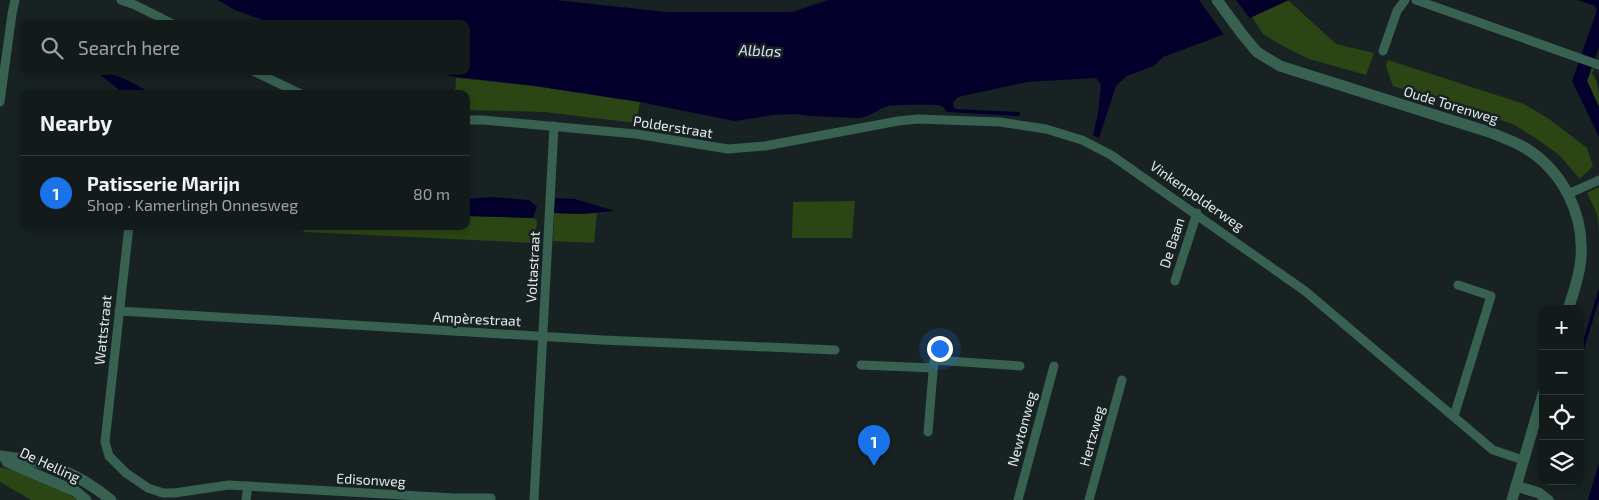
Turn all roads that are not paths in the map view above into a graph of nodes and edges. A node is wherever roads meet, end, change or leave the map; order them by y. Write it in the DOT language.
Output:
graph roads {
  1 [pos="15,0"];
  2 [pos="121,0"];
  3 [pos="1217,0"];
  4 [pos="1405,0"];
  5 [pos="1416,0"];
  6 [pos="165,20"];
  7 [pos="1383,51"];
  8 [pos="1597,65"];
  9 [pos="261,75"];
  10 [pos="293,90"];
  11 [pos="0,102"];
  12 [pos="470,120"];
  13 [pos="874,125"];
  14 [pos="554,126"];
  15 [pos="1599,180"];
  16 [pos="1568,194"];
  17 [pos="1196,216"];
  18 [pos="129,230"];
  19 [pos="1175,281"];
  20 [pos="1458,285"];
  21 [pos="1569,305"];
  22 [pos="119,311"];
  23 [pos="543,336"];
  24 [pos="835,350"];
  25 [pos="861,365"];
  26 [pos="1020,366"];
  27 [pos="1054,366"];
  28 [pos="933,368"];
  29 [pos="1122,380"];
  30 [pos="1543,395"];
  31 [pos="1454,416"];
  32 [pos="928,432"];
  33 [pos="105,436"];
  34 [pos="0,458"];
  35 [pos="1523,460"];
  36 [pos="248,486"];
  37 [pos="1516,486"];
  38 [pos="86,500"];
  39 [pos="112,500"];
  40 [pos="246,500"];
  41 [pos="491,500"];
  42 [pos="534,500"];
  43 [pos="1018,500"];
  44 [pos="1089,500"];
  45 [pos="1512,500"];
  46 [pos="1548,500"];
  1 -- 11 [label="street"];
  2 -- 6 [label="street"];
  3 -- 16 [label="street, Oude Torenweg"];
  4 -- 7 [label="street"];
  5 -- 8 [label="street"];
  9 -- 10 [label="street"];
  12 -- 14 [label="street, Polderstraat"];
  13 -- 14 [label="street, Polderstraat"];
  13 -- 17 [label="street, Vinkenpolderweg"];
  14 -- 23 [label="street, Voltastraat"];
  15 -- 16 [label="street"];
  16 -- 21 [label="street, Oude Torenweg"];
  17 -- 19 [label="street, De Baan"];
  17 -- 31 [label="street, Vinkenpolderweg"];
  18 -- 22 [label="street, Wattstraat"];
  20 -- 31 [label="street"];
  22 -- 23 [label="street, Ampèrestraat"];
  22 -- 33 [label="street, Wattstraat"];
  23 -- 24 [label="street, Ampèrestraat"];
  23 -- 42 [label="street, Voltastraat"];
  25 -- 28 [label="street"];
  26 -- 28 [label="street"];
  27 -- 43 [label="street, Newtonweg"];
  28 -- 32 [label="street"];
  29 -- 44 [label="street, Hertzweg"];
  30 -- 35 [label="street"];
  31 -- 35 [label="street, Vinkenpolderweg"];
  33 -- 36 [label="street, Edisonweg"];
  34 -- 38 [label="street, De Helling"];
  34 -- 39 [label="street, De Helling"];
  35 -- 37 [label="street"];
  36 -- 40 [label="street"];
  36 -- 41 [label="street, Edisonweg"];
  37 -- 45 [label="street"];
  37 -- 46 [label="street"];
}
